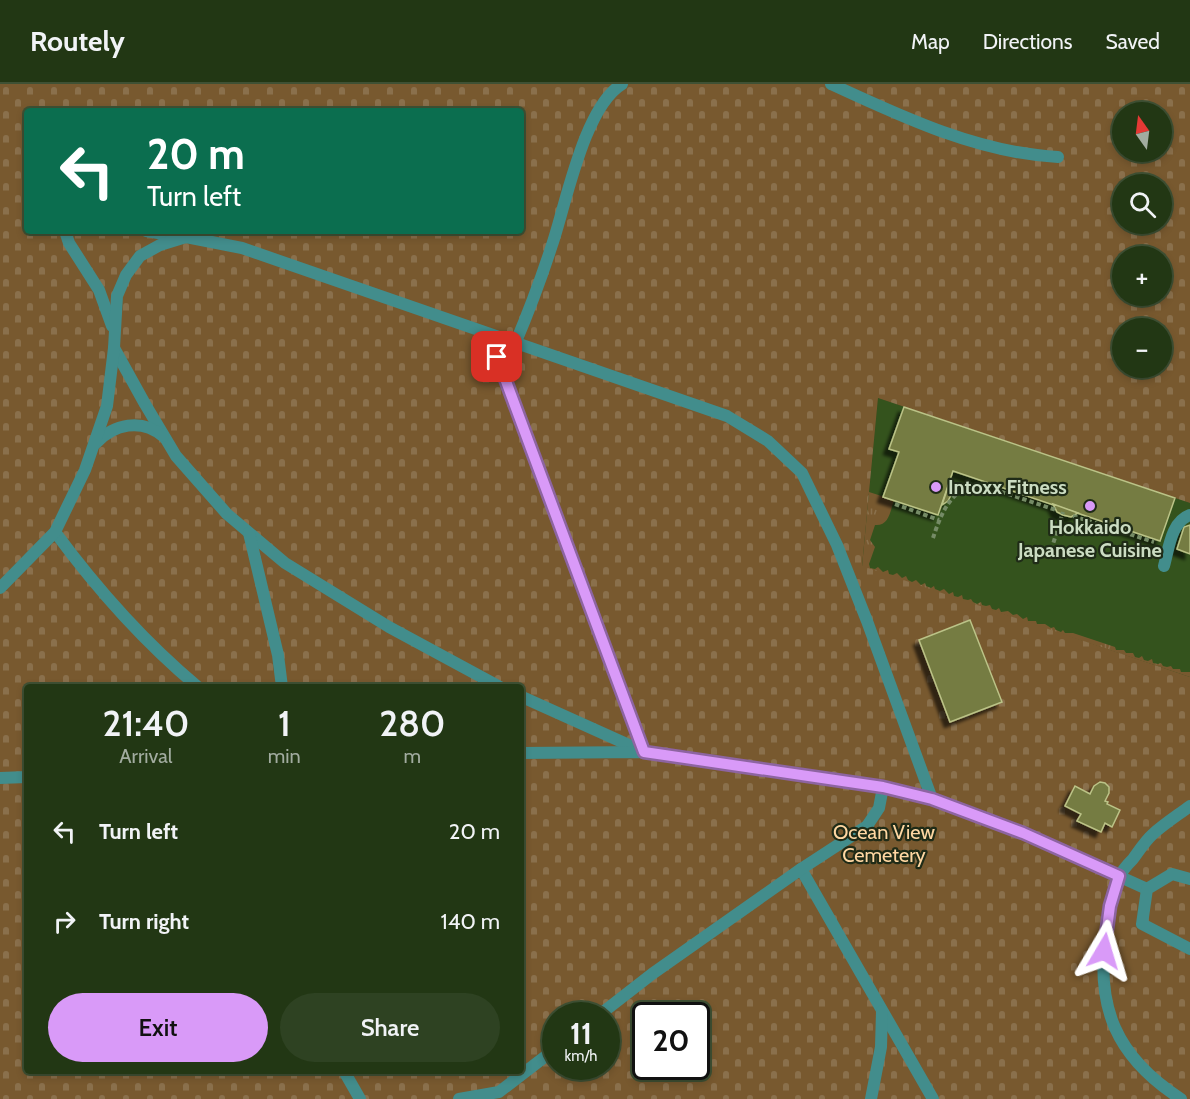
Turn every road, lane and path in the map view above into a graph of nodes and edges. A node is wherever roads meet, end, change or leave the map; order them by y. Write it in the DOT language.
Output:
graph roads {
  1 [pos="622,84"];
  2 [pos="831,84"];
  3 [pos="1058,157"];
  4 [pos="66,234"];
  5 [pos="166,234"];
  6 [pos="186,237"];
  7 [pos="489,335"];
  8 [pos="115,342"];
  9 [pos="515,344"];
  10 [pos="163,436"];
  11 [pos="93,447"];
  12 [pos="895,504"];
  13 [pos="1056,510"];
  14 [pos="1064,513"];
  15 [pos="1190,515"];
  16 [pos="1073,516"];
  17 [pos="939,519"];
  18 [pos="55,532"];
  19 [pos="249,533"];
  20 [pos="933,538"];
  21 [pos="1157,543"];
  22 [pos="1049,557"];
  23 [pos="1164,566"];
  24 [pos="0,588"];
  25 [pos="195,684"];
  26 [pos="282,684"];
  27 [pos="494,684"];
  28 [pos="524,698"];
  29 [pos="644,752"];
  30 [pos="524,753"];
  31 [pos="0,777"];
  32 [pos="24,777"];
  33 [pos="883,787"];
  34 [pos="932,799"];
  35 [pos="1190,806"];
  36 [pos="801,869"];
  37 [pos="1119,876"];
  38 [pos="1190,879"];
  39 [pos="1147,890"];
  40 [pos="1190,950"];
  41 [pos="616,1002"];
  42 [pos="882,1009"];
  43 [pos="542,1061"];
  44 [pos="346,1074"];
  45 [pos="503,1096"];
  46 [pos="360,1099"];
  47 [pos="465,1099"];
  48 [pos="871,1099"];
  49 [pos="933,1099"];
  50 [pos="1181,1099"];
  1 -- 9 [label="lane"];
  2 -- 3 [label="lane"];
  4 -- 8 [label="lane"];
  5 -- 6 [label="lane"];
  6 -- 7 [label="lane"];
  6 -- 8 [label="lane"];
  7 -- 9 [label="lane"];
  7 -- 29 [label="lane"];
  8 -- 10 [label="lane"];
  8 -- 11 [label="lane"];
  9 -- 34 [label="lane"];
  10 -- 11 [label="lane"];
  10 -- 19 [label="lane"];
  11 -- 18 [label="lane"];
  12 -- 17 [label="path"];
  13 -- 17 [label="path"];
  14 -- 22 [label="path"];
  15 -- 23 [label="lane"];
  16 -- 21 [label="path"];
  17 -- 20 [label="path"];
  18 -- 24 [label="lane"];
  18 -- 25 [label="lane"];
  19 -- 26 [label="lane"];
  19 -- 27 [label="lane"];
  28 -- 29 [label="lane"];
  29 -- 30 [label="lane"];
  29 -- 33 [label="lane"];
  31 -- 32 [label="lane"];
  33 -- 34 [label="lane"];
  33 -- 36 [label="lane"];
  34 -- 37 [label="lane"];
  35 -- 37 [label="lane"];
  36 -- 41 [label="lane"];
  36 -- 42 [label="lane"];
  37 -- 39 [label="lane"];
  37 -- 50 [label="lane"];
  38 -- 39 [label="lane"];
  39 -- 40 [label="lane"];
  42 -- 48 [label="lane"];
  42 -- 49 [label="lane"];
  43 -- 45 [label="lane"];
  44 -- 46 [label="lane"];
  45 -- 47 [label="lane"];
}
